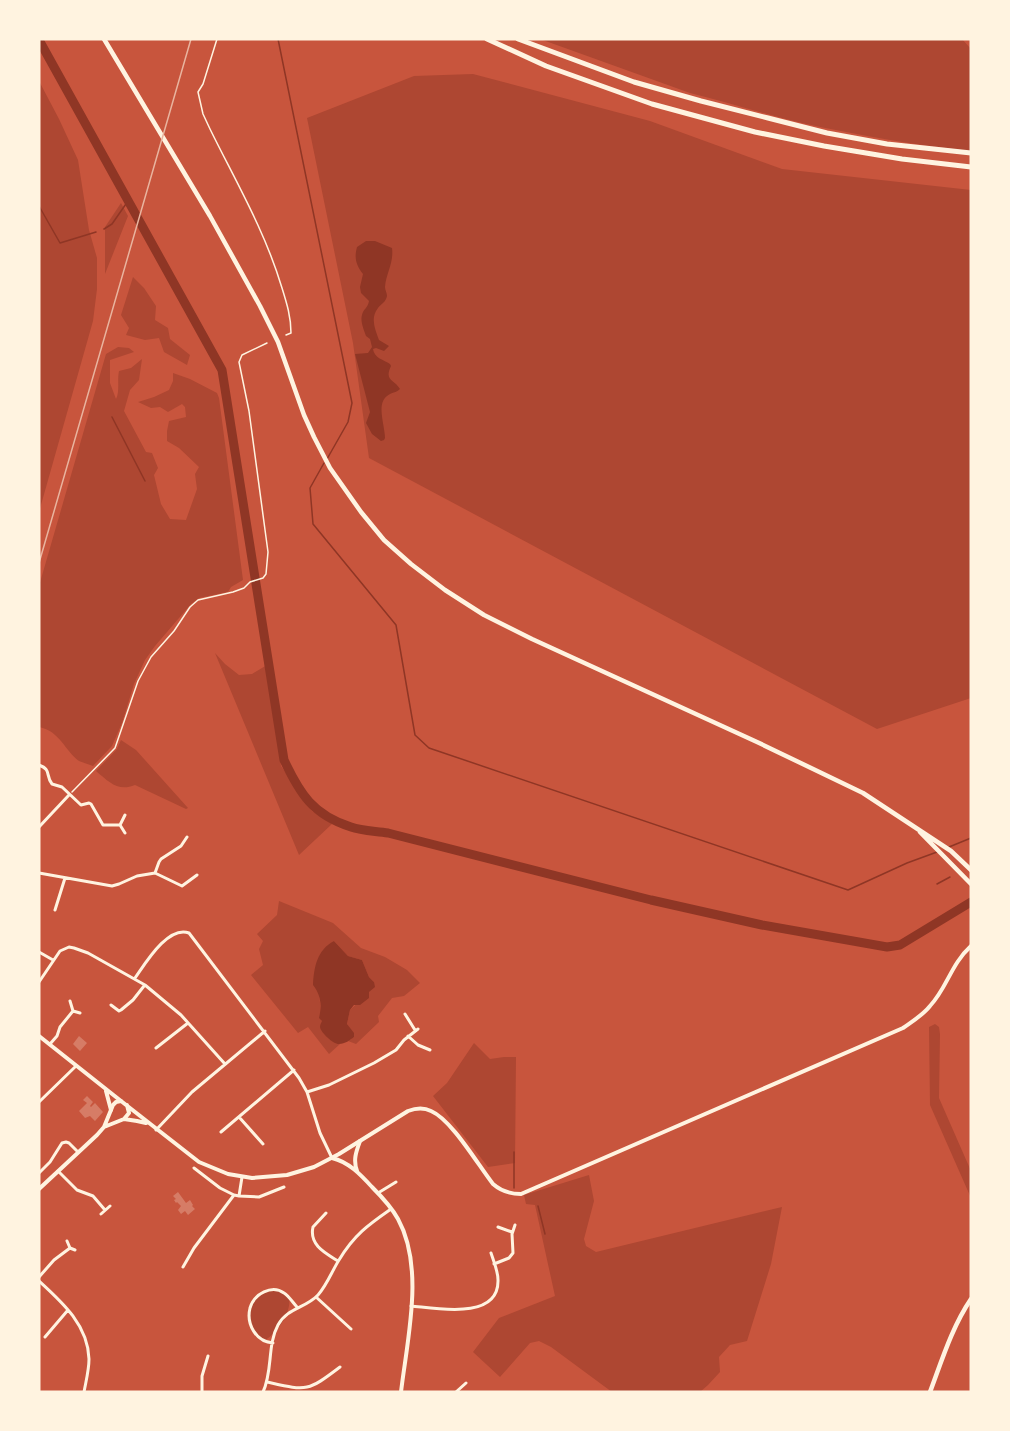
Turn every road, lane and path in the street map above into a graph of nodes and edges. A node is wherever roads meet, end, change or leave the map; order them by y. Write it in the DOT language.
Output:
graph roads {
  1 [pos="104,39"];
  2 [pos="217,39"];
  3 [pos="487,39"];
  4 [pos="518,39"];
  5 [pos="971,153"];
  6 [pos="971,167"];
  7 [pos="286,335"];
  8 [pos="267,343"];
  9 [pos="39,765"];
  10 [pos="69,795"];
  11 [pos="125,815"];
  12 [pos="912,824"];
  13 [pos="120,825"];
  14 [pos="39,827"];
  15 [pos="125,833"];
  16 [pos="187,837"];
  17 [pos="184,842"];
  18 [pos="190,847"];
  19 [pos="971,870"];
  20 [pos="39,873"];
  21 [pos="155,873"];
  22 [pos="197,875"];
  23 [pos="65,878"];
  24 [pos="971,884"];
  25 [pos="51,901"];
  26 [pos="58,903"];
  27 [pos="55,910"];
  28 [pos="971,946"];
  29 [pos="39,952"];
  30 [pos="53,961"];
  31 [pos="135,978"];
  32 [pos="39,982"];
  33 [pos="145,985"];
  34 [pos="70,1001"];
  35 [pos="111,1005"];
  36 [pos="73,1011"];
  37 [pos="80,1013"];
  38 [pos="405,1014"];
  39 [pos="188,1022"];
  40 [pos="265,1031"];
  41 [pos="39,1036"];
  42 [pos="408,1036"];
  43 [pos="50,1044"];
  44 [pos="156,1048"];
  45 [pos="430,1050"];
  46 [pos="225,1064"];
  47 [pos="76,1066"];
  48 [pos="294,1070"];
  49 [pos="105,1090"];
  50 [pos="306,1092"];
  51 [pos="39,1101"];
  52 [pos="121,1101"];
  53 [pos="126,1104"];
  54 [pos="111,1111"];
  55 [pos="239,1117"];
  56 [pos="122,1120"];
  57 [pos="150,1125"];
  58 [pos="104,1127"];
  59 [pos="156,1130"];
  60 [pos="221,1132"];
  61 [pos="361,1140"];
  62 [pos="263,1144"];
  63 [pos="78,1152"];
  64 [pos="332,1158"];
  65 [pos="194,1168"];
  66 [pos="58,1171"];
  67 [pos="39,1173"];
  68 [pos="358,1173"];
  69 [pos="242,1177"];
  70 [pos="396,1182"];
  71 [pos="284,1187"];
  72 [pos="39,1189"];
  73 [pos="378,1193"];
  74 [pos="234,1196"];
  75 [pos="239,1196"];
  76 [pos="110,1206"];
  77 [pos="392,1209"];
  78 [pos="105,1210"];
  79 [pos="326,1213"];
  80 [pos="101,1214"];
  81 [pos="322,1217"];
  82 [pos="327,1221"];
  83 [pos="515,1225"];
  84 [pos="498,1227"];
  85 [pos="513,1232"];
  86 [pos="67,1241"];
  87 [pos="70,1248"];
  88 [pos="75,1250"];
  89 [pos="491,1253"];
  90 [pos="338,1261"];
  91 [pos="494,1264"];
  92 [pos="183,1267"];
  93 [pos="39,1279"];
  94 [pos="316,1297"];
  95 [pos="971,1299"];
  96 [pos="411,1306"];
  97 [pos="297,1308"];
  98 [pos="68,1310"];
  99 [pos="351,1329"];
  100 [pos="45,1337"];
  101 [pos="273,1343"];
  102 [pos="208,1356"];
  103 [pos="206,1363"];
  104 [pos="212,1366"];
  105 [pos="339,1367"];
  106 [pos="267,1382"];
  107 [pos="466,1383"];
  108 [pos="84,1392"];
  109 [pos="202,1392"];
  110 [pos="263,1392"];
  111 [pos="401,1392"];
  112 [pos="456,1392"];
  113 [pos="930,1392"];
  1 -- 12 [label="highway"];
  2 -- 7 [label="path"];
  3 -- 6 [label="highway"];
  4 -- 5 [label="highway"];
  8 -- 10 [label="path"];
  9 -- 10 [label="street"];
  10 -- 13 [label="street"];
  10 -- 14 [label="street"];
  11 -- 13 [label="street"];
  12 -- 19 [label="highway"];
  12 -- 24 [label="highway"];
  13 -- 15 [label="street"];
  16 -- 17 [label="street"];
  17 -- 18 [label="street"];
  17 -- 21 [label="street"];
  20 -- 23 [label="street"];
  21 -- 22 [label="street"];
  21 -- 23 [label="street"];
  23 -- 26 [label="street"];
  25 -- 26 [label="street"];
  26 -- 27 [label="street"];
  28 -- 61 [label="main road"];
  29 -- 30 [label="street"];
  30 -- 31 [label="street"];
  30 -- 32 [label="street"];
  31 -- 33 [label="street"];
  31 -- 40 [label="street"];
  33 -- 35 [label="street"];
  33 -- 39 [label="street"];
  34 -- 36 [label="street"];
  36 -- 37 [label="street"];
  36 -- 43 [label="street"];
  38 -- 42 [label="street"];
  39 -- 44 [label="street"];
  39 -- 46 [label="street"];
  40 -- 46 [label="street"];
  40 -- 48 [label="street"];
  41 -- 43 [label="main road"];
  42 -- 45 [label="street"];
  42 -- 50 [label="street"];
  43 -- 47 [label="main road"];
  46 -- 59 [label="street"];
  47 -- 49 [label="main road"];
  47 -- 51 [label="street"];
  48 -- 50 [label="street"];
  48 -- 55 [label="street"];
  49 -- 52 [label="main road"];
  49 -- 54 [label="main road"];
  50 -- 64 [label="street"];
  52 -- 53 [label="main road"];
  52 -- 54 [label="main road"];
  53 -- 56 [label="main road"];
  53 -- 57 [label="main road"];
  54 -- 56 [label="main road"];
  54 -- 58 [label="main road"];
  55 -- 60 [label="street"];
  55 -- 62 [label="street"];
  56 -- 57 [label="main road"];
  56 -- 58 [label="main road"];
  57 -- 59 [label="main road"];
  58 -- 63 [label="main road"];
  59 -- 69 [label="main road"];
  61 -- 64 [label="main road"];
  61 -- 68 [label="main road"];
  63 -- 66 [label="main road"];
  63 -- 67 [label="street"];
  64 -- 68 [label="main road"];
  64 -- 69 [label="main road"];
  65 -- 74 [label="street"];
  66 -- 72 [label="main road"];
  66 -- 78 [label="street"];
  68 -- 73 [label="main road"];
  69 -- 75 [label="street"];
  70 -- 73 [label="street"];
  71 -- 75 [label="street"];
  73 -- 77 [label="main road"];
  74 -- 75 [label="street"];
  74 -- 92 [label="street"];
  76 -- 78 [label="street"];
  77 -- 90 [label="street"];
  77 -- 96 [label="main road"];
  78 -- 80 [label="street"];
  79 -- 81 [label="street"];
  81 -- 82 [label="street"];
  81 -- 90 [label="street"];
  83 -- 85 [label="street"];
  84 -- 85 [label="street"];
  85 -- 91 [label="street"];
  86 -- 87 [label="street"];
  87 -- 88 [label="street"];
  87 -- 93 [label="street"];
  89 -- 91 [label="street"];
  90 -- 94 [label="street"];
  91 -- 96 [label="street"];
  93 -- 98 [label="street"];
  94 -- 97 [label="street"];
  94 -- 99 [label="street"];
  95 -- 113 [label="highway"];
  96 -- 111 [label="main road"];
  97 -- 101 [label="street"];
  97 -- 101 [label="street"];
  98 -- 100 [label="street"];
  98 -- 108 [label="street"];
  101 -- 106 [label="street"];
  102 -- 103 [label="street"];
  103 -- 104 [label="street"];
  103 -- 109 [label="street"];
  105 -- 106 [label="street"];
  106 -- 110 [label="street"];
  107 -- 112 [label="street"];
}
